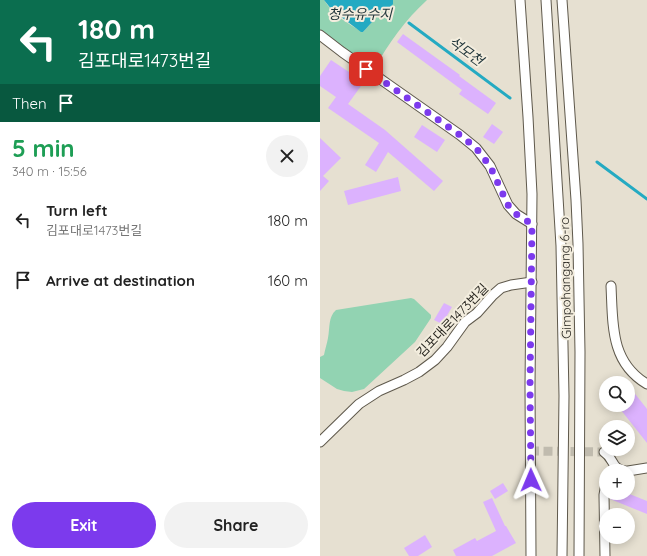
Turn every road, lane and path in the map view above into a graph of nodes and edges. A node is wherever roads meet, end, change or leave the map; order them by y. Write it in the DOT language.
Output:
graph roads {
  1 [pos="520,0"];
  2 [pos="546,0"];
  3 [pos="562,0"];
  4 [pos="320,35"];
  5 [pos="532,224"];
  6 [pos="532,282"];
  7 [pos="611,286"];
  8 [pos="647,384"];
  9 [pos="320,442"];
  10 [pos="647,468"];
  11 [pos="635,470"];
  12 [pos="604,500"];
  13 [pos="531,556"];
  14 [pos="562,556"];
  15 [pos="579,556"];
  16 [pos="605,556"];
  1 -- 5 [label="street"];
  2 -- 14 [label="street, Gimpohangang 6-ro"];
  3 -- 15 [label="street, Gimpohangang 6-ro"];
  4 -- 5 [label="street"];
  5 -- 6 [label="street"];
  6 -- 9 [label="street, 김포대로1473번길"];
  6 -- 13 [label="street"];
  7 -- 8 [label="street"];
  10 -- 11 [label="street"];
  12 -- 16 [label="street"];
}
